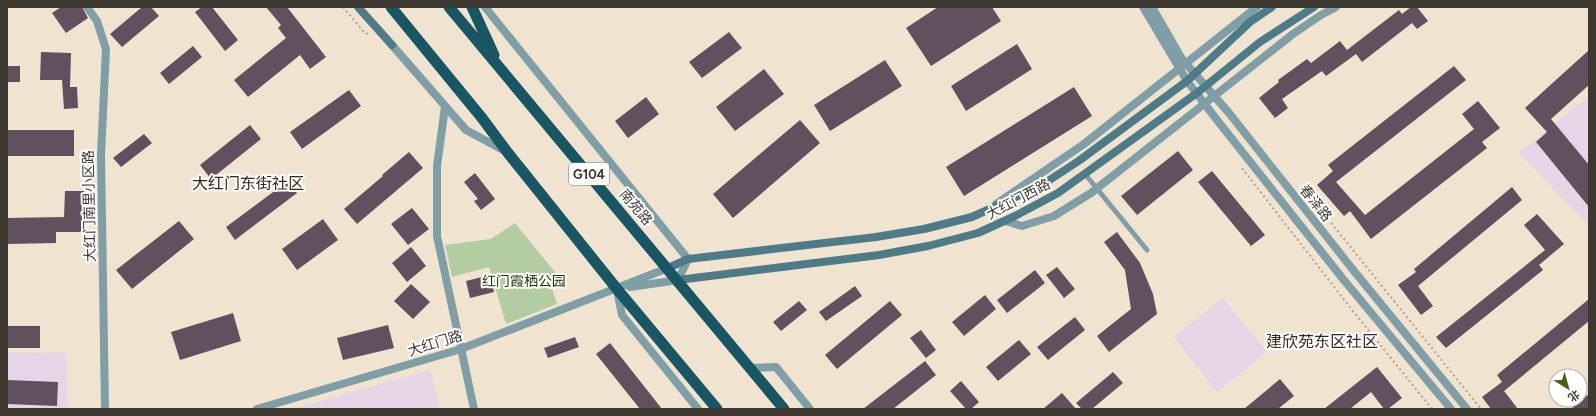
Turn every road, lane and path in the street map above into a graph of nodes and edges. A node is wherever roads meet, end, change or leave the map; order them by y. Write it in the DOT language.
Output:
graph roads {
  1 [pos="87,7"];
  2 [pos="358,7"];
  3 [pos="391,7"];
  4 [pos="449,7"];
  5 [pos="472,7"];
  6 [pos="485,7"];
  7 [pos="1143,7"];
  8 [pos="1152,7"];
  9 [pos="1257,7"];
  10 [pos="1271,7"];
  11 [pos="1314,7"];
  12 [pos="1336,7"];
  13 [pos="392,45"];
  14 [pos="1183,66"];
  15 [pos="500,68"];
  16 [pos="1195,74"];
  17 [pos="1187,80"];
  18 [pos="1206,86"];
  19 [pos="1197,93"];
  20 [pos="1214,96"];
  21 [pos="1205,103"];
  22 [pos="445,107"];
  23 [pos="508,153"];
  24 [pos="1238,164"];
  25 [pos="1085,174"];
  26 [pos="1097,189"];
  27 [pos="1308,199"];
  28 [pos="985,211"];
  29 [pos="1005,221"];
  30 [pos="1147,250"];
  31 [pos="688,259"];
  32 [pos="668,268"];
  33 [pos="678,280"];
  34 [pos="617,289"];
  35 [pos="461,349"];
  36 [pos="750,368"];
  37 [pos="105,409"];
  38 [pos="257,409"];
  39 [pos="474,409"];
  40 [pos="698,409"];
  41 [pos="718,409"];
  42 [pos="784,409"];
  43 [pos="810,409"];
  44 [pos="1432,409"];
  45 [pos="1451,409"];
  46 [pos="1467,409"];
  47 [pos="1481,409"];
  1 -- 37 [label="street, 大红门南里小区路"];
  2 -- 13 [label="main road"];
  3 -- 23 [label="highway"];
  4 -- 15 [label="highway, 南苑路 / G104"];
  5 -- 15 [label="highway"];
  6 -- 31 [label="street"];
  7 -- 14 [label="street, 春泽路"];
  8 -- 14 [label="street, 春泽路"];
  9 -- 14 [label="street"];
  10 -- 16 [label="main road, 大红门西路"];
  11 -- 18 [label="main road, 大红门西路"];
  12 -- 20 [label="street"];
  13 -- 22 [label="street"];
  14 -- 16 [label="street, 春泽路"];
  14 -- 17 [label="street, 春泽路"];
  14 -- 28 [label="street"];
  15 -- 32 [label="highway, 南苑路 / G104"];
  16 -- 17 [label="main road, 大红门西路"];
  16 -- 18 [label="street, 春泽路"];
  17 -- 19 [label="street, 春泽路"];
  17 -- 28 [label="main road, 大红门西路"];
  18 -- 19 [label="main road, 大红门西路"];
  18 -- 20 [label="street, 春泽路"];
  19 -- 21 [label="street, 春泽路"];
  19 -- 25 [label="main road, 大红门西路"];
  20 -- 21 [label="street"];
  20 -- 46 [label="street, 春泽路"];
  21 -- 26 [label="street"];
  21 -- 45 [label="street, 春泽路"];
  22 -- 23 [label="street"];
  22 -- 35 [label="street"];
  23 -- 34 [label="highway"];
  24 -- 44 [label="path"];
  25 -- 26 [label="lane"];
  25 -- 29 [label="main road, 大红门西路"];
  26 -- 29 [label="street"];
  26 -- 30 [label="lane"];
  27 -- 47 [label="path"];
  28 -- 31 [label="main road, 大红门西路"];
  29 -- 33 [label="main road, 大红门西路"];
  31 -- 32 [label="main road, 大红门西路"];
  31 -- 33 [label="street"];
  32 -- 33 [label="highway, 南苑路 / G104"];
  32 -- 34 [label="street"];
  33 -- 34 [label="street"];
  33 -- 36 [label="highway, 南苑路 / G104"];
  34 -- 35 [label="street, 大红门路"];
  34 -- 40 [label="street"];
  34 -- 41 [label="highway"];
  35 -- 38 [label="street, 大红门路"];
  35 -- 39 [label="street"];
  36 -- 42 [label="highway, 南苑路 / G104"];
  36 -- 43 [label="street"];
}
